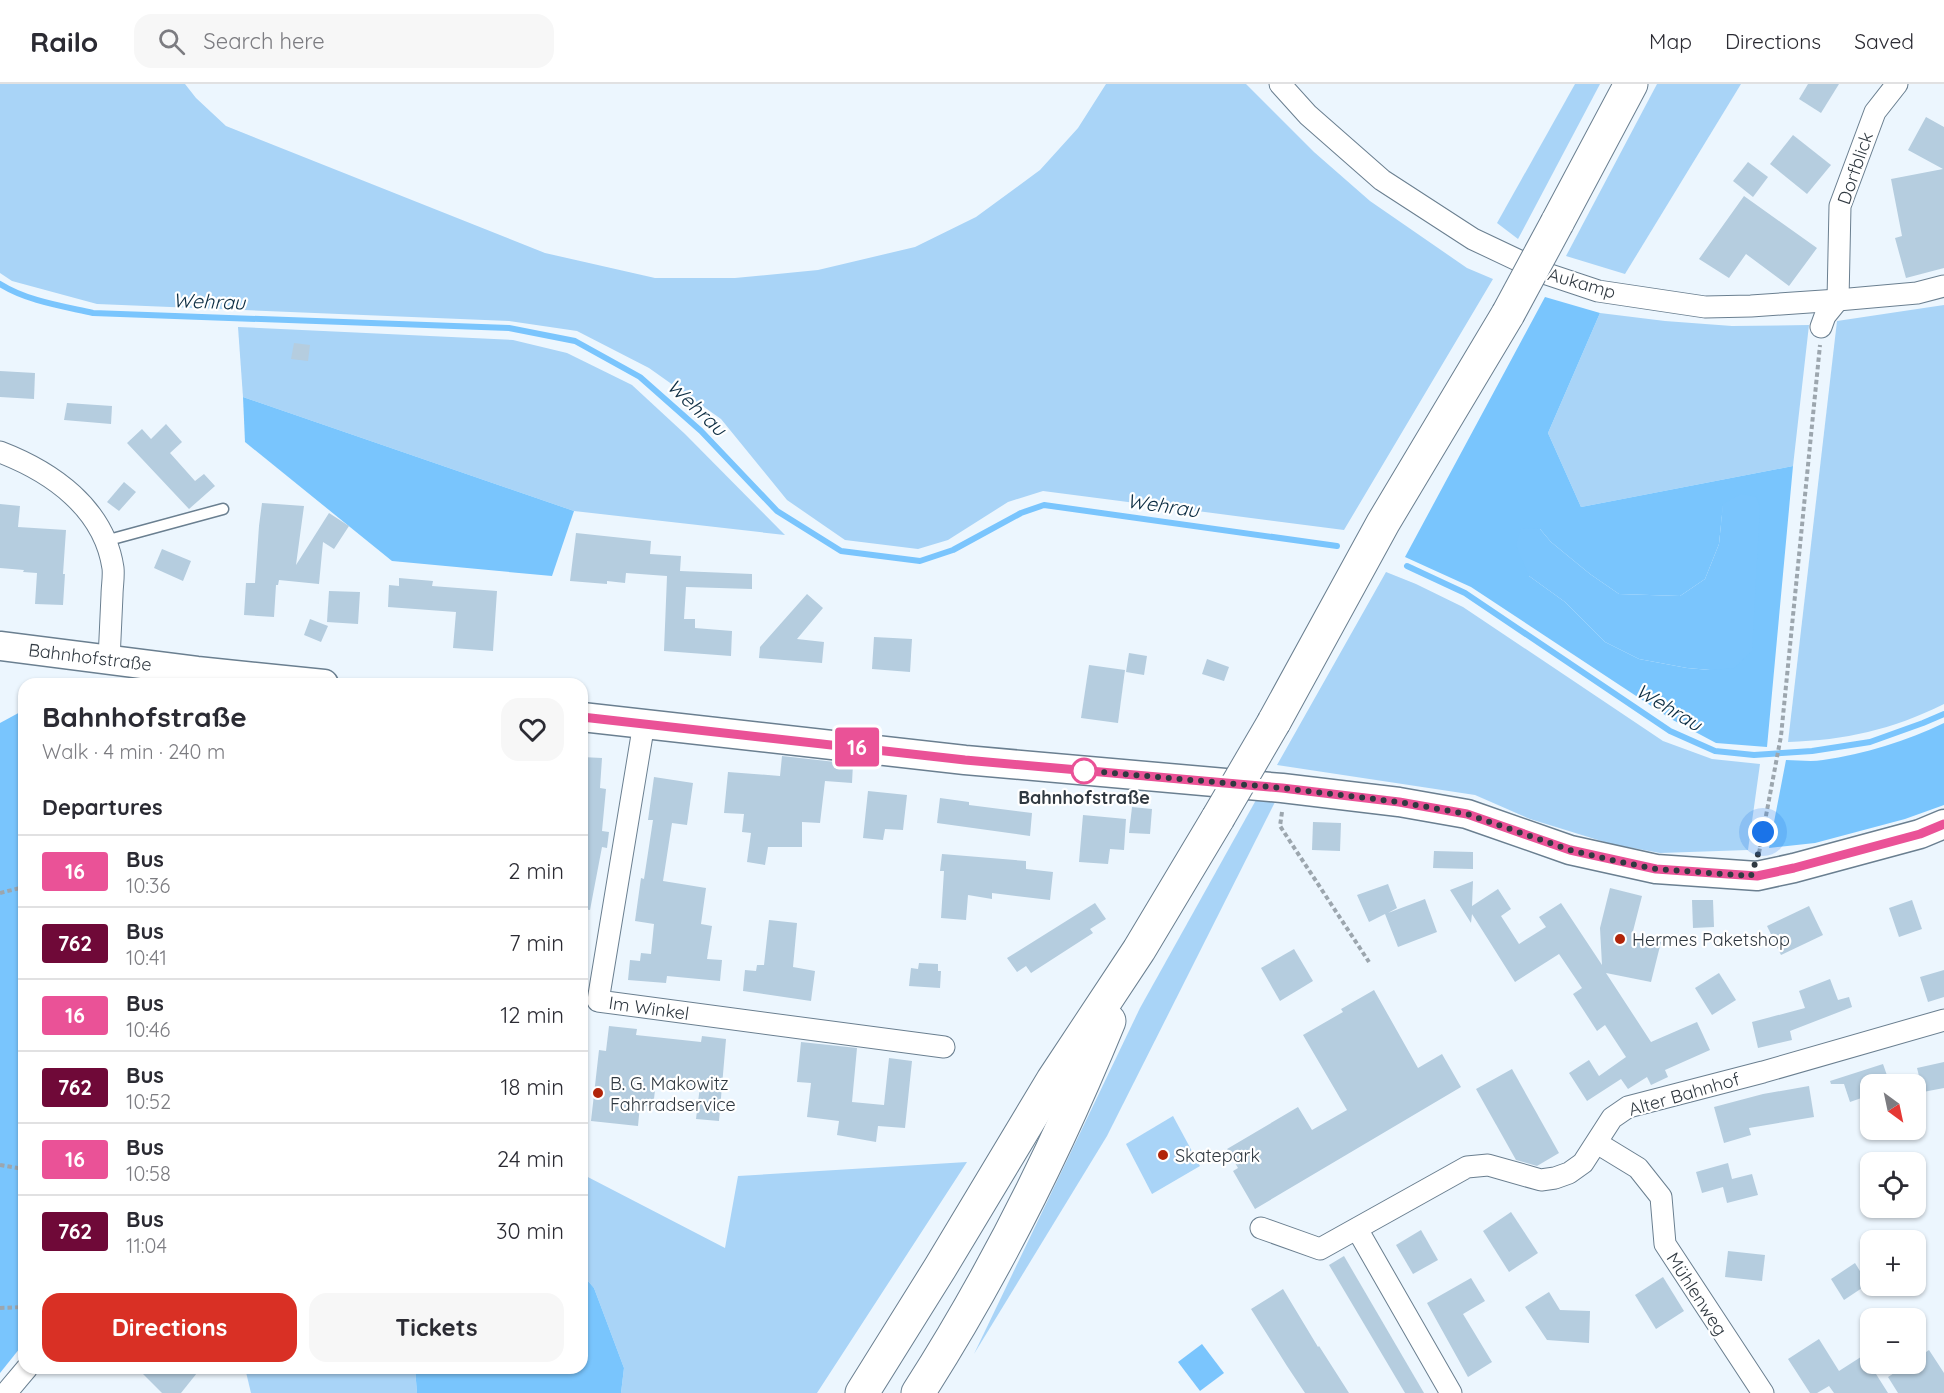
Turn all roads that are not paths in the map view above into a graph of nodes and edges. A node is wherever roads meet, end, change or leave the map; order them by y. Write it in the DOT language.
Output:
graph roads {
  1 [pos="1280,84"];
  2 [pos="1631,84"];
  3 [pos="1897,84"];
  4 [pos="1944,286"];
  5 [pos="1838,300"];
  6 [pos="1821,327"];
  7 [pos="0,452"];
  8 [pos="223,510"];
  9 [pos="105,541"];
  10 [pos="0,646"];
  11 [pos="109,660"];
  12 [pos="270,678"];
  13 [pos="588,718"];
  14 [pos="644,723"];
  15 [pos="1944,824"];
  16 [pos="1139,950"];
  17 [pos="1944,1020"];
  18 [pos="944,1047"];
  19 [pos="1597,1143"];
  20 [pos="1261,1228"];
  21 [pos="1357,1228"];
  22 [pos="22,1374"];
  23 [pos="6,1393"];
  24 [pos="862,1393"];
  25 [pos="918,1393"];
  26 [pos="1451,1393"];
  27 [pos="1763,1393"];
  1 -- 5 [label="street, Aukamp"];
  2 -- 16 [label="highway, bridge"];
  3 -- 5 [label="street, Dorfblick"];
  4 -- 5 [label="street, Aukamp"];
  5 -- 6 [label="street"];
  7 -- 9 [label="street"];
  8 -- 9 [label="lane"];
  9 -- 11 [label="street"];
  10 -- 11 [label="main road, Bahnhofstraße"];
  11 -- 12 [label="main road, Bahnhofstraße"];
  13 -- 14 [label="main road"];
  14 -- 15 [label="main road"];
  14 -- 18 [label="street, Im Winkel"];
  16 -- 24 [label="highway"];
  16 -- 25 [label="highway"];
  17 -- 19 [label="street, Alter Bahnhof"];
  19 -- 21 [label="street, Alter Bahnhof"];
  19 -- 27 [label="street, Mühlenweg"];
  20 -- 21 [label="street, Alter Bahnhof"];
  21 -- 26 [label="street"];
  22 -- 23 [label="street"];
}
